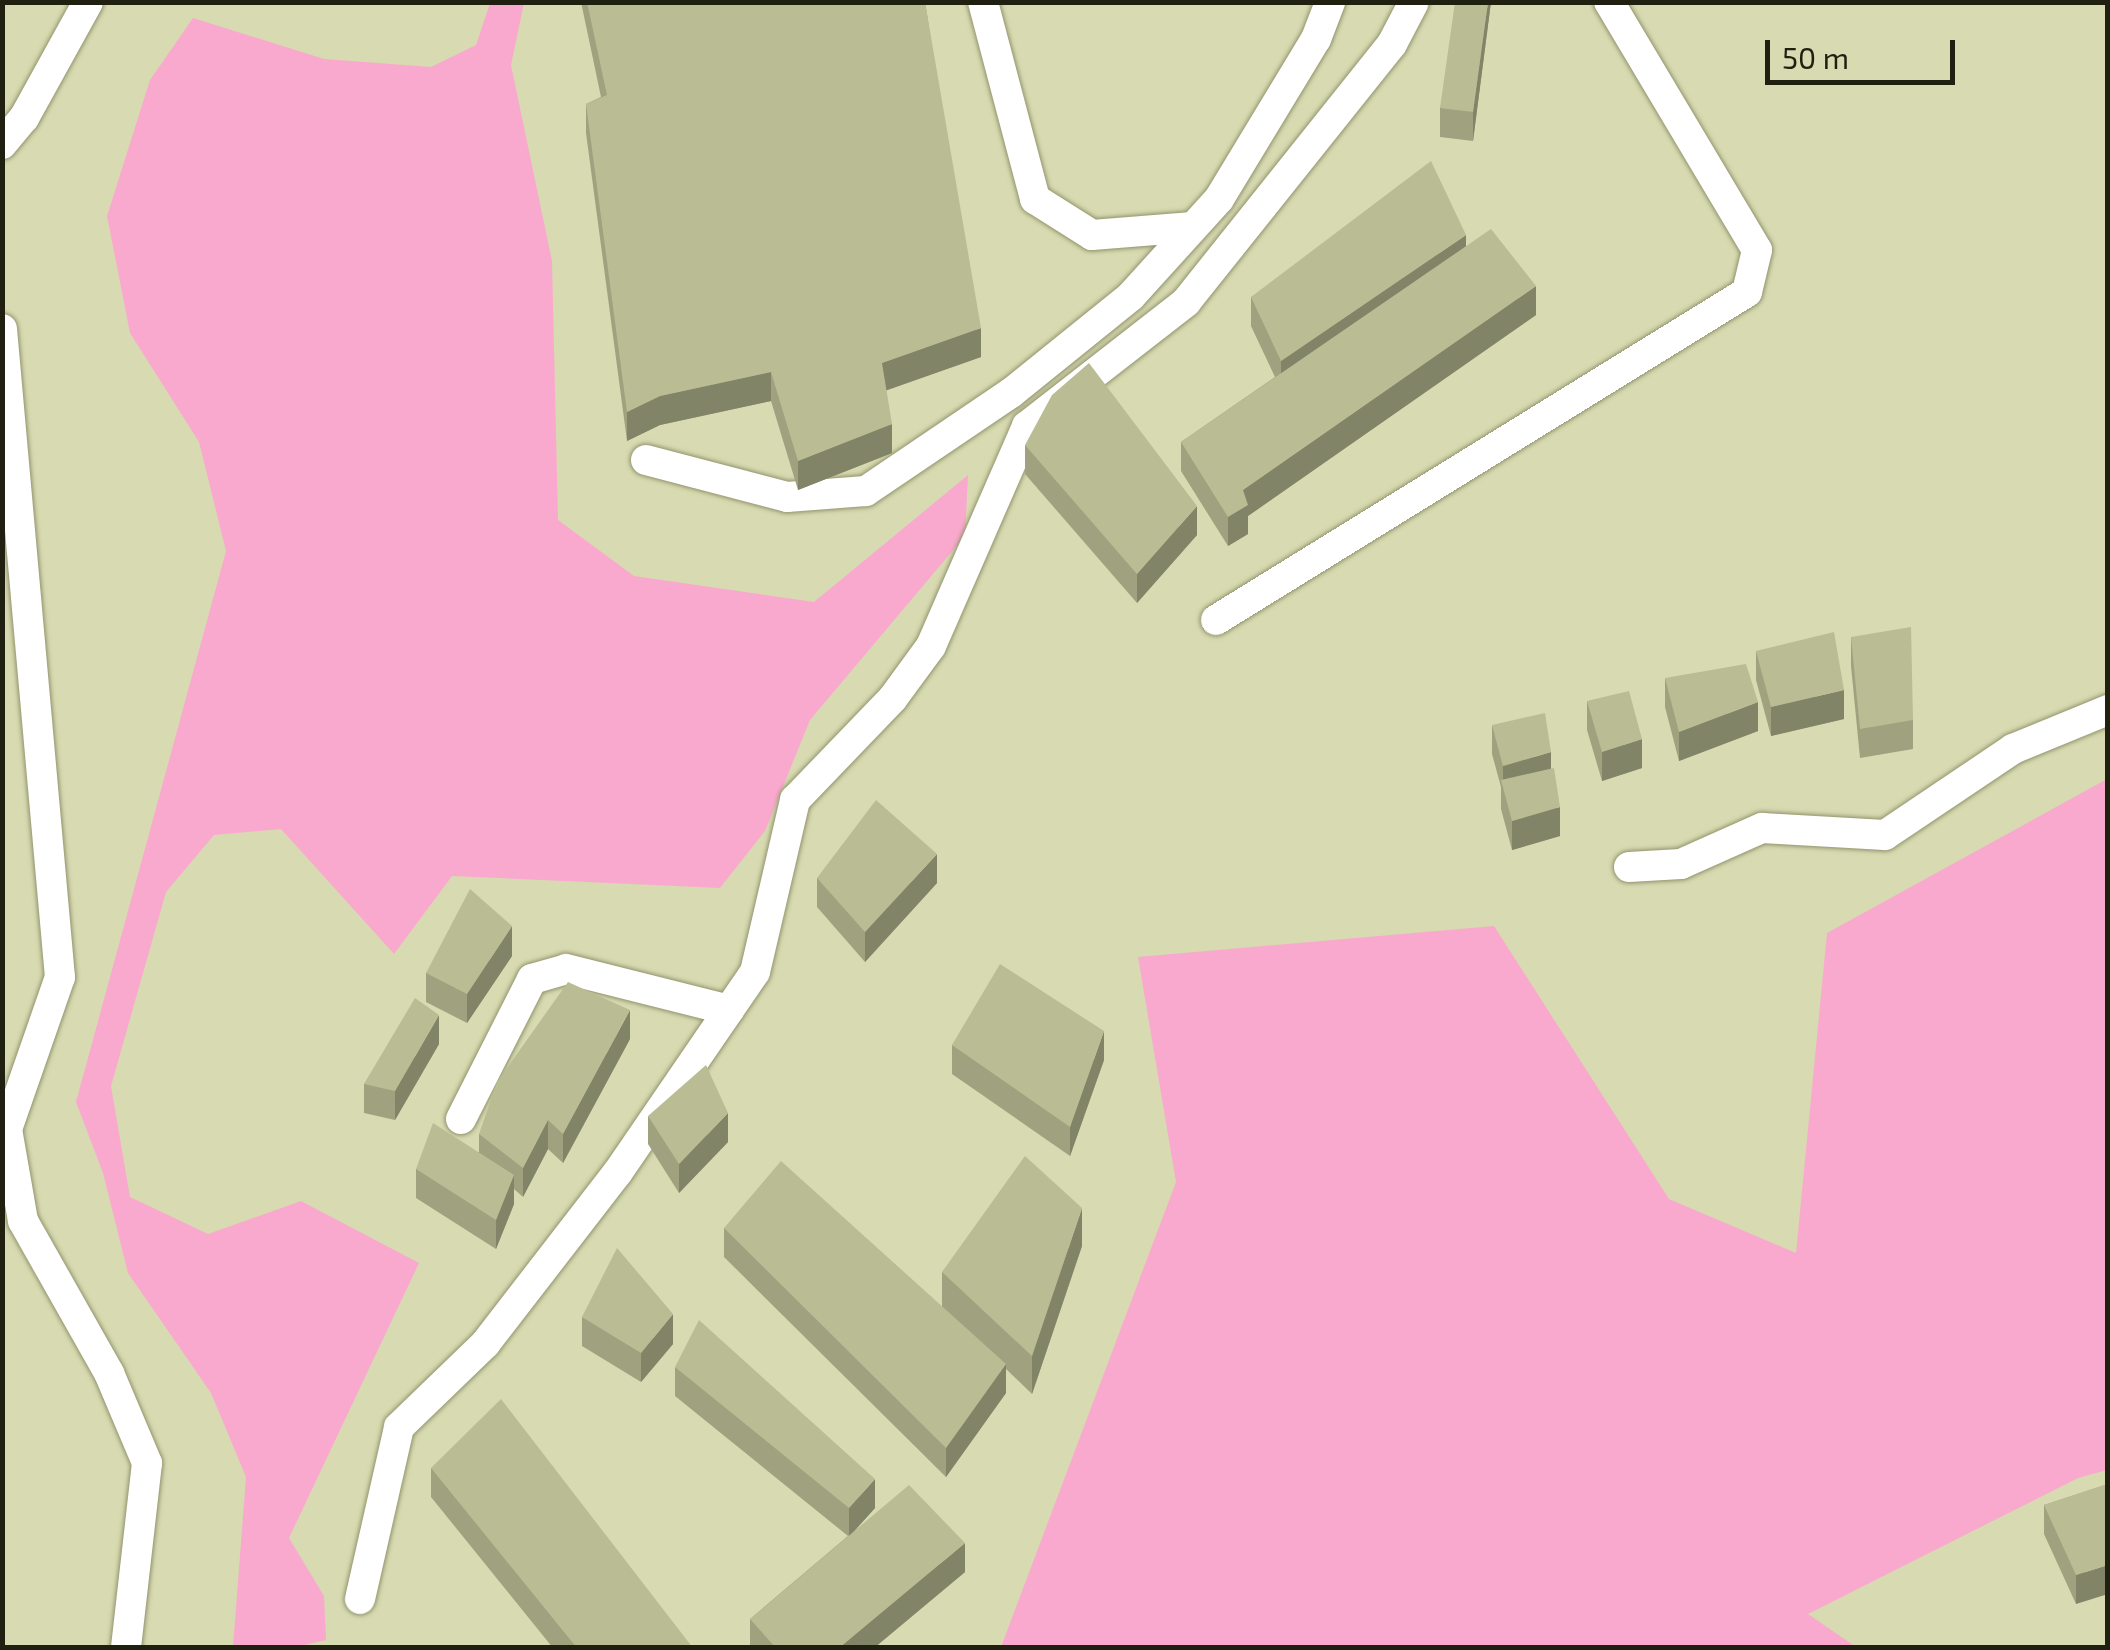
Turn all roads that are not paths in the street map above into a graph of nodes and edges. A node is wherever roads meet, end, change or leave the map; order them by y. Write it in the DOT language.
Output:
graph roads {
  1 [pos="88,2"];
  2 [pos="983,2"];
  3 [pos="1330,2"];
  4 [pos="1414,2"];
  5 [pos="1609,2"];
  6 [pos="2,144"];
  7 [pos="1193,226"];
  8 [pos="2,328"];
  9 [pos="646,460"];
  10 [pos="1216,620"];
  11 [pos="2108,710"];
  12 [pos="1630,867"];
  13 [pos="729,1010"];
  14 [pos="461,1120"];
  15 [pos="360,1598"];
  16 [pos="126,1648"];
  1 -- 6 [label="street"];
  2 -- 7 [label="street"];
  3 -- 7 [label="street"];
  4 -- 13 [label="street"];
  5 -- 10 [label="street"];
  7 -- 9 [label="street"];
  8 -- 16 [label="street"];
  11 -- 12 [label="street"];
  13 -- 14 [label="street"];
  13 -- 15 [label="street"];
}
